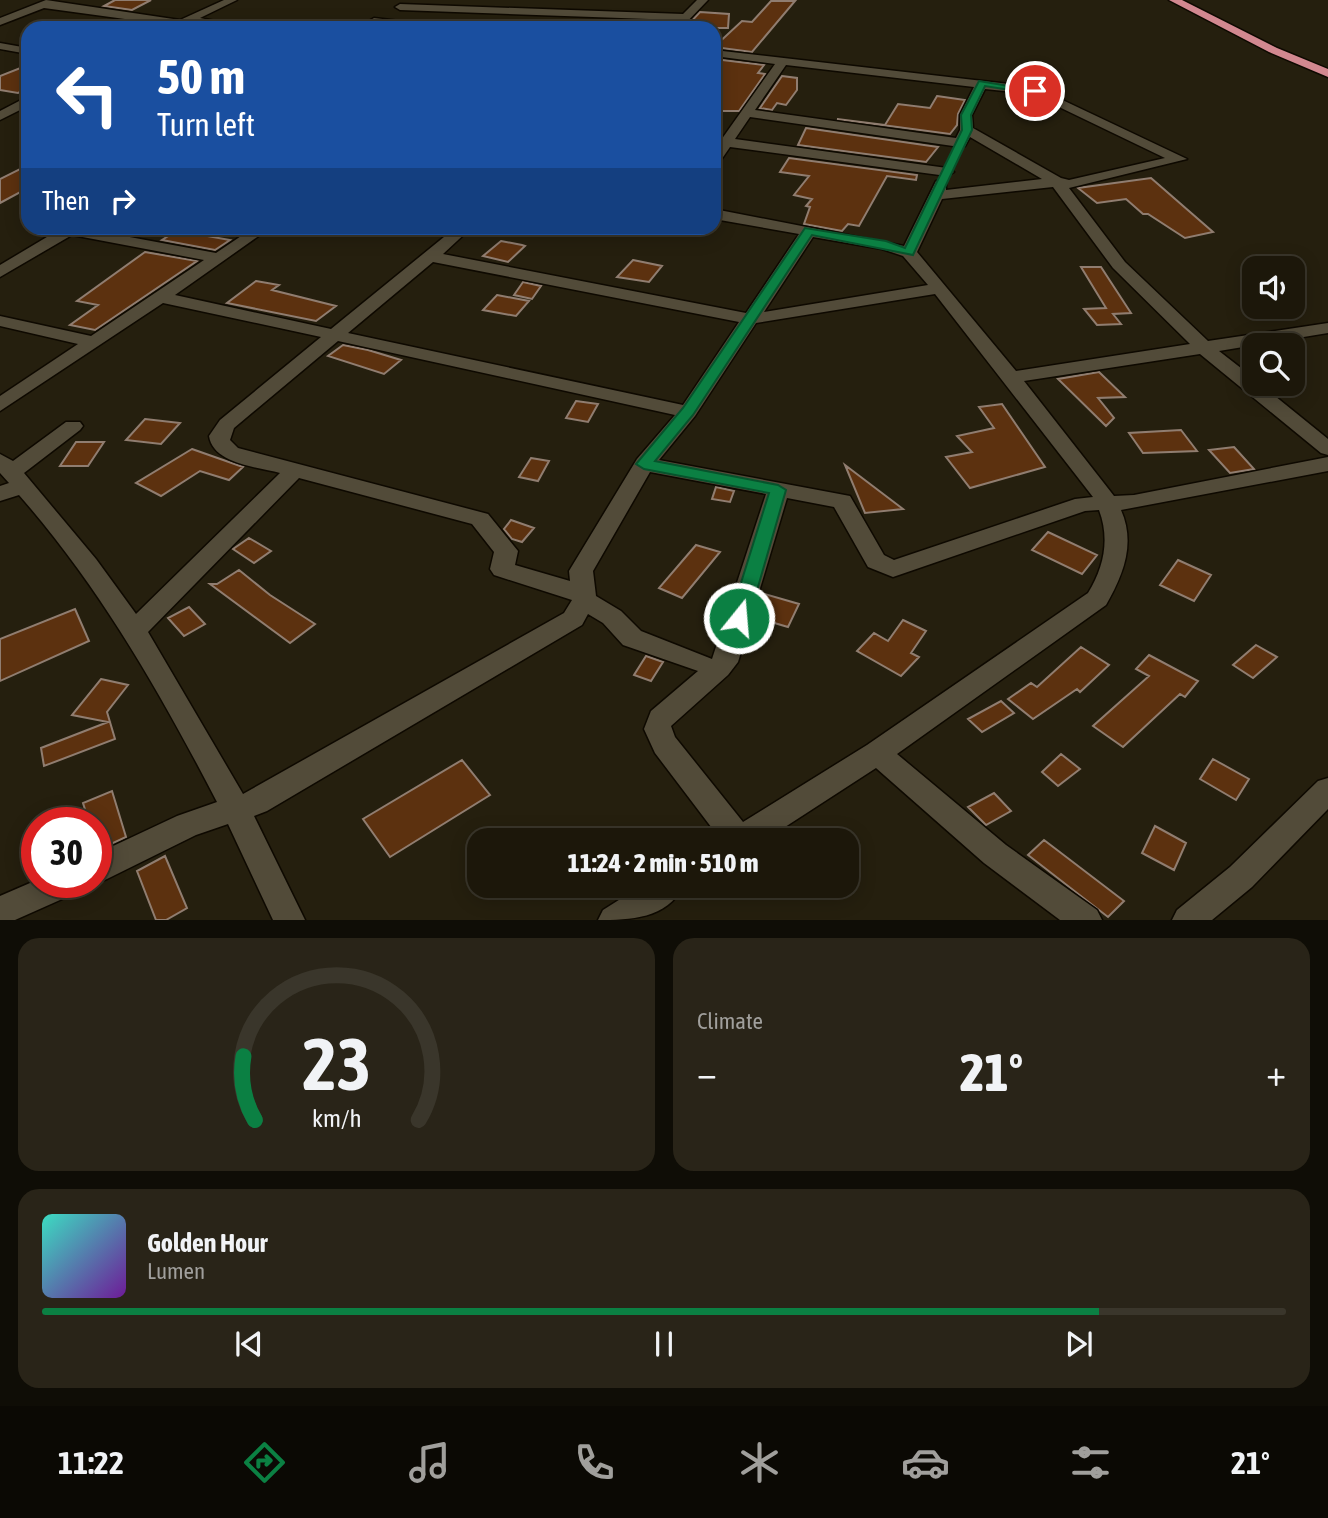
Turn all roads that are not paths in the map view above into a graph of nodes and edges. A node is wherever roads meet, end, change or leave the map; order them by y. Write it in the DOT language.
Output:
graph roads {
  1 [pos="55,0"];
  2 [pos="232,0"];
  3 [pos="413,0"];
  4 [pos="571,0"];
  5 [pos="703,0"];
  6 [pos="1174,0"];
  7 [pos="42,5"];
  8 [pos="400,7"];
  9 [pos="566,13"];
  10 [pos="685,17"];
  11 [pos="185,21"];
  12 [pos="376,21"];
  13 [pos="558,21"];
  14 [pos="681,21"];
  15 [pos="0,22"];
  16 [pos="0,46"];
  17 [pos="21,50"];
  18 [pos="721,53"];
  19 [pos="784,60"];
  20 [pos="1328,73"];
  21 [pos="982,83"];
  22 [pos="21,104"];
  23 [pos="747,113"];
  24 [pos="0,116"];
  25 [pos="964,136"];
  26 [pos="726,142"];
  27 [pos="721,149"];
  28 [pos="947,172"];
  29 [pos="1057,182"];
  30 [pos="936,195"];
  31 [pos="721,215"];
  32 [pos="809,231"];
  33 [pos="61,235"];
  34 [pos="101,235"];
  35 [pos="252,235"];
  36 [pos="456,235"];
  37 [pos="909,253"];
  38 [pos="430,256"];
  39 [pos="218,258"];
  40 [pos="0,272"];
  41 [pos="939,288"];
  42 [pos="160,297"];
  43 [pos="751,319"];
  44 [pos="0,321"];
  45 [pos="1328,328"];
  46 [pos="334,336"];
  47 [pos="94,342"];
  48 [pos="1202,346"];
  49 [pos="1009,377"];
  50 [pos="0,405"];
  51 [pos="688,411"];
  52 [pos="73,426"];
  53 [pos="1328,449"];
  54 [pos="644,464"];
  55 [pos="1328,464"];
  56 [pos="297,468"];
  57 [pos="9,478"];
  58 [pos="778,490"];
  59 [pos="1108,502"];
  60 [pos="583,596"];
  61 [pos="135,629"];
  62 [pos="702,663"];
  63 [pos="877,753"];
  64 [pos="1328,790"];
  65 [pos="237,810"];
  66 [pos="730,828"];
  67 [pos="758,828"];
  68 [pos="112,861"];
  69 [pos="30,898"];
  70 [pos="648,898"];
  71 [pos="0,911"];
  72 [pos="289,919"];
  73 [pos="614,919"];
  74 [pos="1086,919"];
  75 [pos="1188,919"];
  1 -- 7 [label="street"];
  2 -- 11 [label="street"];
  3 -- 8 [label="street"];
  4 -- 9 [label="street"];
  5 -- 10 [label="street"];
  6 -- 20 [label="highway"];
  7 -- 11 [label="street"];
  7 -- 15 [label="street"];
  8 -- 9 [label="street"];
  8 -- 12 [label="street"];
  9 -- 10 [label="street"];
  9 -- 13 [label="street"];
  10 -- 14 [label="street"];
  16 -- 17 [label="street"];
  18 -- 19 [label="street"];
  19 -- 21 [label="street"];
  19 -- 23 [label="street"];
  21 -- 25 [label="street"];
  21 -- 29 [label="street"];
  22 -- 24 [label="street"];
  23 -- 25 [label="street"];
  23 -- 26 [label="street"];
  25 -- 28 [label="street"];
  25 -- 29 [label="street"];
  26 -- 27 [label="street"];
  26 -- 28 [label="street"];
  28 -- 30 [label="street"];
  29 -- 30 [label="street"];
  29 -- 48 [label="street"];
  30 -- 37 [label="street"];
  31 -- 32 [label="street"];
  32 -- 37 [label="street"];
  32 -- 43 [label="street"];
  33 -- 40 [label="street"];
  34 -- 39 [label="street"];
  35 -- 39 [label="street"];
  36 -- 38 [label="street"];
  37 -- 41 [label="street"];
  38 -- 43 [label="street"];
  38 -- 46 [label="street"];
  39 -- 42 [label="street"];
  41 -- 43 [label="street"];
  41 -- 49 [label="street"];
  42 -- 46 [label="street"];
  42 -- 47 [label="street"];
  43 -- 51 [label="street"];
  44 -- 47 [label="street"];
  45 -- 48 [label="street"];
  46 -- 51 [label="street"];
  46 -- 56 [label="street"];
  47 -- 50 [label="street"];
  48 -- 49 [label="street"];
  48 -- 53 [label="street"];
  49 -- 59 [label="street"];
  51 -- 54 [label="street"];
  52 -- 57 [label="street"];
  54 -- 58 [label="street"];
  54 -- 60 [label="street"];
  55 -- 59 [label="street"];
  56 -- 60 [label="street"];
  56 -- 61 [label="street"];
  57 -- 61 [label="street"];
  58 -- 59 [label="street"];
  58 -- 66 [label="street"];
  59 -- 63 [label="street"];
  60 -- 62 [label="street"];
  60 -- 65 [label="street"];
  61 -- 65 [label="street"];
  63 -- 67 [label="street"];
  63 -- 74 [label="street"];
  64 -- 75 [label="street"];
  65 -- 68 [label="street"];
  65 -- 72 [label="street"];
  69 -- 71 [label="street"];
  70 -- 73 [label="street"];
}
